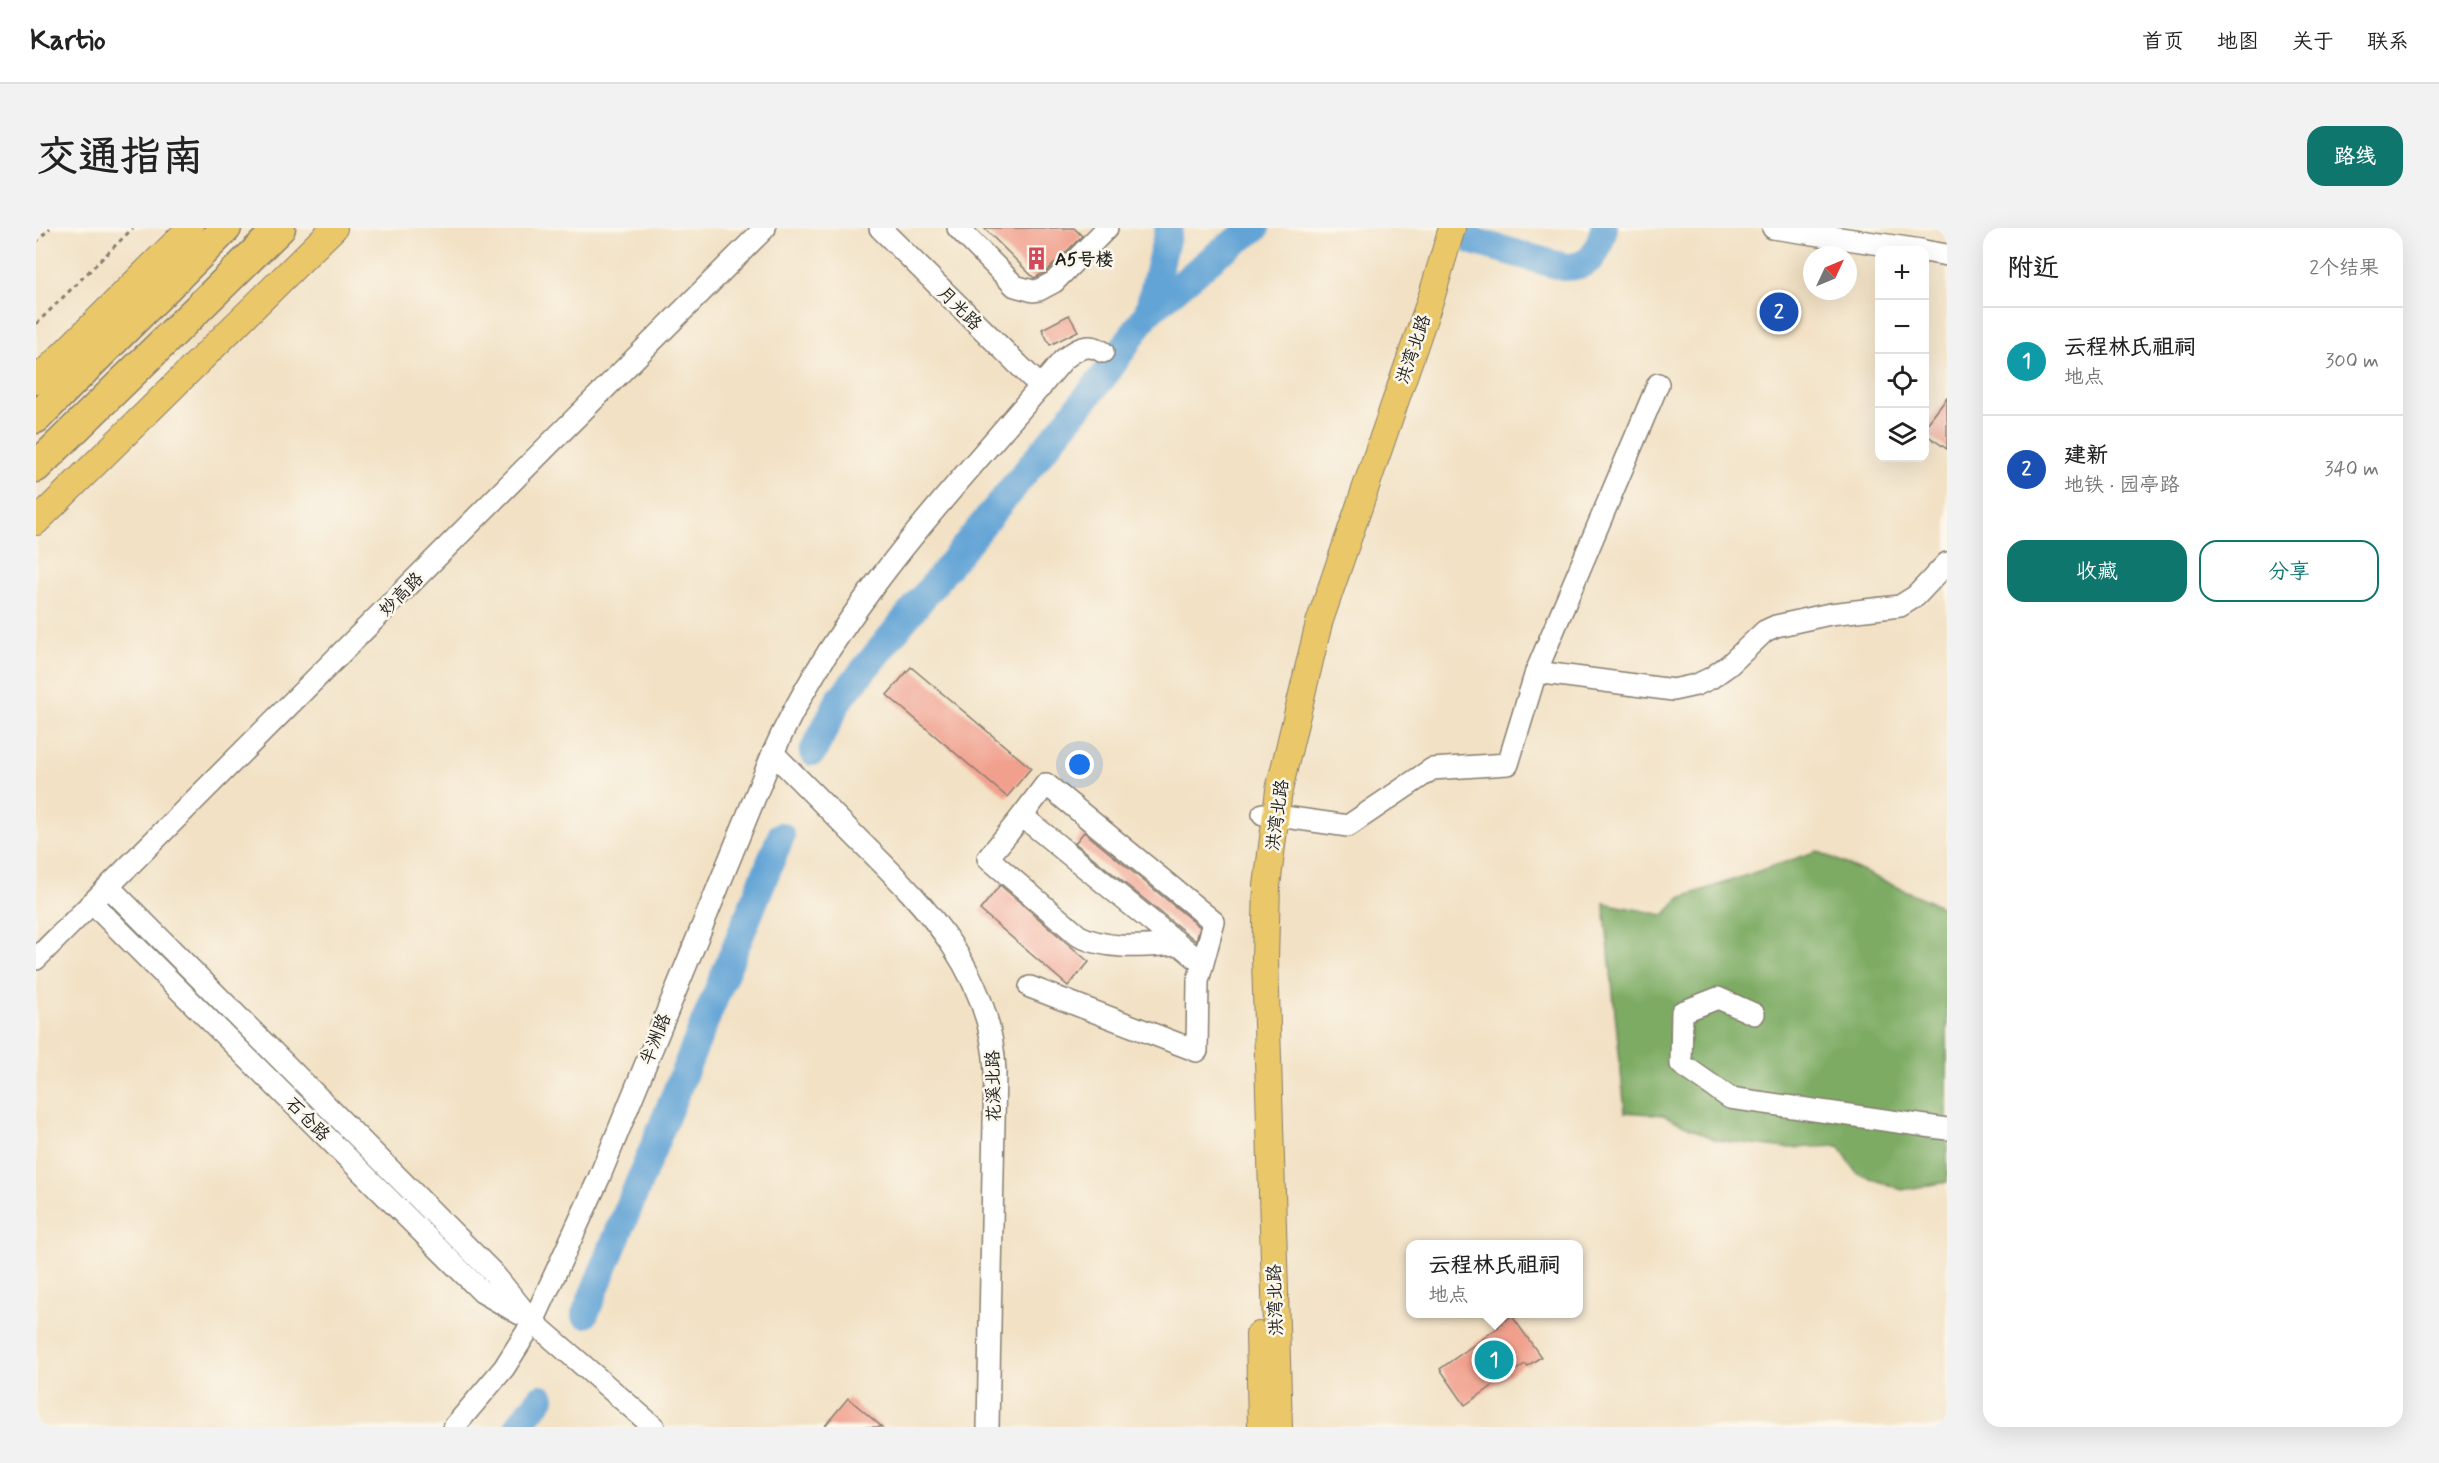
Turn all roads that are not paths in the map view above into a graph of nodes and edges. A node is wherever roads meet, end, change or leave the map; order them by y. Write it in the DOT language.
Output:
graph roads {
  1 [pos="190,228"];
  2 [pos="226,228"];
  3 [pos="280,228"];
  4 [pos="334,228"];
  5 [pos="765,228"];
  6 [pos="880,228"];
  7 [pos="958,228"];
  8 [pos="1107,228"];
  9 [pos="1437,228"];
  10 [pos="1452,228"];
  11 [pos="1773,228"];
  12 [pos="1890,246"];
  13 [pos="1929,252"];
  14 [pos="1947,255"];
  15 [pos="1103,352"];
  16 [pos="36,381"];
  17 [pos="1658,384"];
  18 [pos="1041,387"];
  19 [pos="36,418"];
  20 [pos="36,466"];
  21 [pos="36,522"];
  22 [pos="1947,563"];
  23 [pos="1536,672"];
  24 [pos="773,753"];
  25 [pos="1022,816"];
  26 [pos="1270,816"];
  27 [pos="109,887"];
  28 [pos="92,903"];
  29 [pos="1179,944"];
  30 [pos="36,959"];
  31 [pos="1202,963"];
  32 [pos="1030,987"];
  33 [pos="1754,1014"];
  34 [pos="1947,1129"];
  35 [pos="533,1322"];
  36 [pos="454,1427"];
  37 [pos="654,1427"];
  38 [pos="988,1427"];
  39 [pos="1261,1427"];
  40 [pos="1279,1427"];
  1 -- 16 [label="main road"];
  2 -- 19 [label="highway"];
  3 -- 20 [label="highway"];
  4 -- 21 [label="main road"];
  5 -- 27 [label="street, 妙高路"];
  6 -- 18 [label="street, 月光路"];
  7 -- 8 [label="street"];
  9 -- 26 [label="main road, 洪湾北路"];
  10 -- 26 [label="main road, 洪湾北路"];
  11 -- 12 [label="street"];
  13 -- 14 [label="street"];
  15 -- 18 [label="street, 半洲路"];
  17 -- 23 [label="street"];
  18 -- 24 [label="street, 半洲路"];
  22 -- 23 [label="street"];
  23 -- 26 [label="street"];
  24 -- 35 [label="street, 半洲路"];
  24 -- 38 [label="street, 花溪北路"];
  25 -- 29 [label="street"];
  25 -- 29 [label="street"];
  25 -- 31 [label="street"];
  26 -- 39 [label="main road, 洪湾北路"];
  26 -- 40 [label="main road, 洪湾北路"];
  27 -- 28 [label="street, 妙高路"];
  27 -- 35 [label="street, 石仓路"];
  28 -- 30 [label="street, 妙高路"];
  28 -- 35 [label="street, 石仓路"];
  29 -- 31 [label="street"];
  31 -- 32 [label="street"];
  33 -- 34 [label="street"];
  35 -- 36 [label="street, 半洲路"];
  35 -- 37 [label="street, 石仓路"];
}
